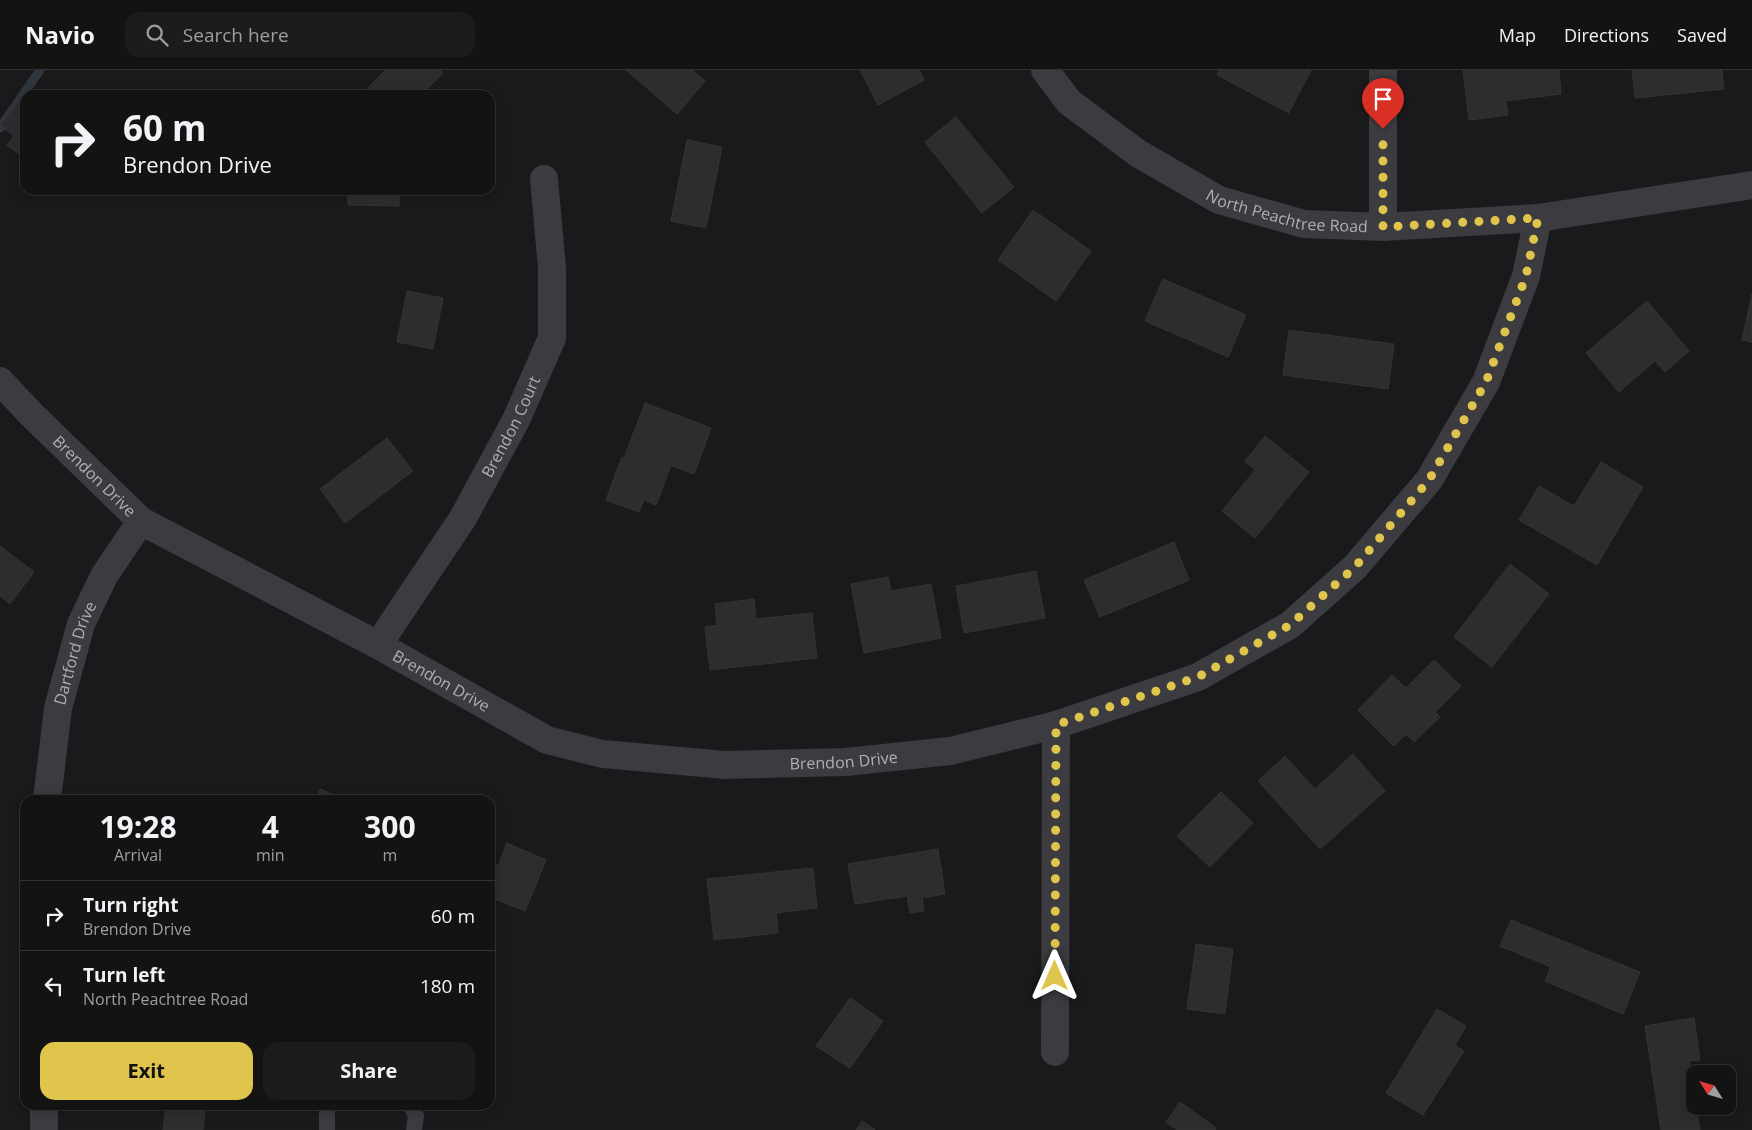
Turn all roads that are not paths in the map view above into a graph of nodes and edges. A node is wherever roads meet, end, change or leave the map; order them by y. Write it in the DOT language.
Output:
graph roads {
  1 [pos="1045,70"];
  2 [pos="1383,70"];
  3 [pos="544,179"];
  4 [pos="1752,185"];
  5 [pos="1538,218"];
  6 [pos="1383,227"];
  7 [pos="0,381"];
  8 [pos="140,521"];
  9 [pos="378,645"];
  10 [pos="1056,725"];
  11 [pos="48,795"];
  12 [pos="1055,1052"];
  13 [pos="44,1110"];
  14 [pos="327,1110"];
  15 [pos="413,1110"];
  16 [pos="44,1130"];
  17 [pos="328,1130"];
  18 [pos="414,1130"];
  1 -- 6 [label="street, North Peachtree Road"];
  2 -- 6 [label="street"];
  3 -- 9 [label="street, Brendon Court"];
  4 -- 5 [label="street, North Peachtree Road"];
  5 -- 6 [label="street, North Peachtree Road"];
  5 -- 10 [label="street, Brendon Drive"];
  7 -- 8 [label="street, Brendon Drive"];
  8 -- 9 [label="street, Brendon Drive"];
  8 -- 11 [label="street, Dartford Drive"];
  9 -- 10 [label="street, Brendon Drive"];
  10 -- 12 [label="street"];
  13 -- 16 [label="street"];
  14 -- 17 [label="lane"];
  15 -- 18 [label="lane"];
}
